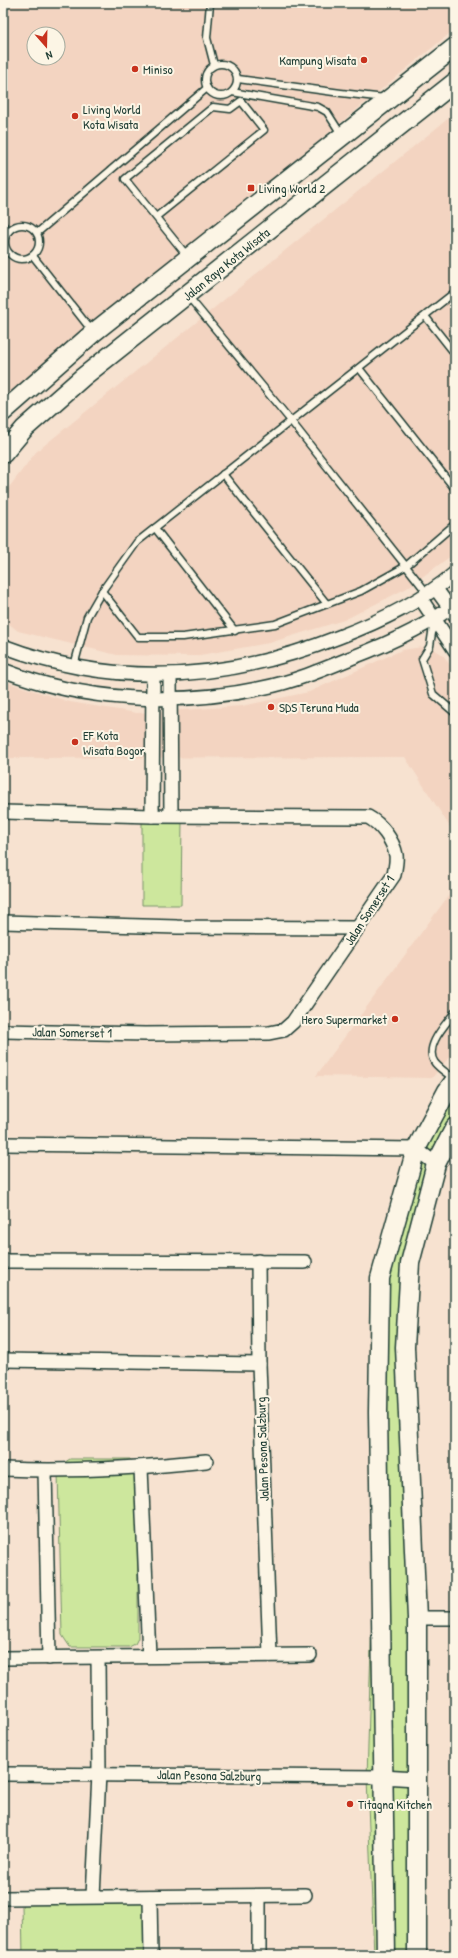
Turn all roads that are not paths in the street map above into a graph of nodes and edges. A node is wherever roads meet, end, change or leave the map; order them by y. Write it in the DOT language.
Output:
graph roads {
  1 [pos="210,3"];
  2 [pos="455,47"];
  3 [pos="214,65"];
  4 [pos="238,79"];
  5 [pos="455,82"];
  6 [pos="207,88"];
  7 [pos="232,92"];
  8 [pos="389,98"];
  9 [pos="342,136"];
  10 [pos="156,218"];
  11 [pos="3,225"];
  12 [pos="8,231"];
  13 [pos="37,233"];
  14 [pos="33,256"];
  15 [pos="189,258"];
  16 [pos="170,274"];
  17 [pos="455,292"];
  18 [pos="187,295"];
  19 [pos="425,316"];
  20 [pos="93,333"];
  21 [pos="455,354"];
  22 [pos="359,368"];
  23 [pos="3,412"];
  24 [pos="291,421"];
  25 [pos="3,454"];
  26 [pos="224,474"];
  27 [pos="455,489"];
  28 [pos="455,524"];
  29 [pos="155,528"];
  30 [pos="406,566"];
  31 [pos="455,573"];
  32 [pos="102,591"];
  33 [pos="428,594"];
  34 [pos="327,604"];
  35 [pos="453,609"];
  36 [pos="434,619"];
  37 [pos="235,631"];
  38 [pos="3,646"];
  39 [pos="455,650"];
  40 [pos="74,666"];
  41 [pos="3,670"];
  42 [pos="153,675"];
  43 [pos="170,675"];
  44 [pos="152,699"];
  45 [pos="169,700"];
  46 [pos="455,713"];
  47 [pos="3,812"];
  48 [pos="171,815"];
  49 [pos="152,816"];
  50 [pos="3,922"];
  51 [pos="358,928"];
  52 [pos="455,1012"];
  53 [pos="3,1031"];
  54 [pos="455,1080"];
  55 [pos="455,1126"];
  56 [pos="3,1144"];
  57 [pos="416,1149"];
  58 [pos="436,1164"];
  59 [pos="3,1260"];
  60 [pos="258,1261"];
  61 [pos="306,1262"];
  62 [pos="3,1360"];
  63 [pos="259,1364"];
  64 [pos="206,1461"];
  65 [pos="141,1468"];
  66 [pos="4,1470"];
  67 [pos="45,1471"];
  68 [pos="416,1618"];
  69 [pos="455,1618"];
  70 [pos="270,1655"];
  71 [pos="310,1655"];
  72 [pos="149,1656"];
  73 [pos="3,1658"];
  74 [pos="49,1658"];
  75 [pos="98,1658"];
  76 [pos="3,1774"];
  77 [pos="99,1774"];
  78 [pos="382,1777"];
  79 [pos="416,1779"];
  80 [pos="93,1896"];
  81 [pos="259,1896"];
  82 [pos="305,1896"];
  83 [pos="150,1897"];
  84 [pos="3,1898"];
  85 [pos="151,1955"];
  86 [pos="259,1955"];
  87 [pos="386,1955"];
  88 [pos="417,1955"];
  1 -- 3 [label="lane"];
  2 -- 8 [label="street"];
  3 -- 4 [label="lane"];
  3 -- 6 [label="lane"];
  4 -- 7 [label="lane"];
  4 -- 8 [label="lane"];
  5 -- 18 [label="street, Jalan Raya Kota Wisata"];
  6 -- 7 [label="lane"];
  6 -- 13 [label="lane"];
  7 -- 9 [label="lane"];
  8 -- 9 [label="street"];
  9 -- 15 [label="street"];
  10 -- 10 [label="lane"];
  10 -- 15 [label="lane"];
  11 -- 12 [label="lane"];
  12 -- 13 [label="lane"];
  12 -- 14 [label="lane"];
  13 -- 14 [label="lane"];
  14 -- 20 [label="lane"];
  15 -- 16 [label="street"];
  16 -- 18 [label="street"];
  16 -- 20 [label="street"];
  17 -- 19 [label="lane"];
  18 -- 24 [label="lane"];
  18 -- 25 [label="street, Jalan Raya Kota Wisata"];
  19 -- 21 [label="lane"];
  19 -- 22 [label="lane"];
  20 -- 23 [label="street"];
  22 -- 24 [label="lane"];
  22 -- 27 [label="lane"];
  24 -- 26 [label="lane"];
  24 -- 30 [label="lane"];
  26 -- 29 [label="lane"];
  26 -- 34 [label="lane"];
  28 -- 30 [label="lane"];
  29 -- 32 [label="lane"];
  29 -- 37 [label="lane"];
  30 -- 33 [label="lane"];
  30 -- 34 [label="lane"];
  31 -- 33 [label="street"];
  32 -- 37 [label="lane"];
  32 -- 40 [label="lane"];
  33 -- 35 [label="street"];
  33 -- 36 [label="street"];
  33 -- 43 [label="street"];
  34 -- 37 [label="lane"];
  35 -- 36 [label="street"];
  36 -- 39 [label="street"];
  36 -- 45 [label="street"];
  36 -- 46 [label="lane"];
  38 -- 40 [label="street"];
  40 -- 42 [label="street"];
  41 -- 44 [label="street"];
  42 -- 43 [label="street"];
  42 -- 44 [label="street"];
  43 -- 45 [label="street"];
  44 -- 45 [label="street"];
  44 -- 49 [label="street"];
  45 -- 48 [label="street"];
  47 -- 49 [label="street, Jalan Somerset 1"];
  48 -- 49 [label="street, Jalan Somerset 1"];
  48 -- 51 [label="street, Jalan Somerset 1"];
  50 -- 51 [label="street"];
  51 -- 53 [label="street, Jalan Somerset 1"];
  52 -- 54 [label="lane"];
  54 -- 57 [label="street"];
  55 -- 58 [label="street"];
  56 -- 57 [label="street"];
  57 -- 58 [label="street"];
  57 -- 78 [label="street"];
  58 -- 68 [label="street"];
  59 -- 60 [label="street"];
  60 -- 61 [label="street"];
  60 -- 63 [label="street, Jalan Pesona Salzburg"];
  62 -- 63 [label="street"];
  63 -- 70 [label="street, Jalan Pesona Salzburg"];
  64 -- 65 [label="street"];
  65 -- 67 [label="street"];
  65 -- 72 [label="street"];
  66 -- 67 [label="street"];
  67 -- 74 [label="street"];
  68 -- 69 [label="street"];
  68 -- 79 [label="street"];
  70 -- 71 [label="street"];
  70 -- 72 [label="street"];
  72 -- 75 [label="street"];
  73 -- 74 [label="street"];
  74 -- 75 [label="street"];
  75 -- 77 [label="street"];
  76 -- 77 [label="street, Jalan Pesona Salzburg"];
  77 -- 78 [label="street, Jalan Pesona Salzburg"];
  77 -- 80 [label="street"];
  78 -- 79 [label="street, Jalan Pesona Salzburg"];
  78 -- 87 [label="street"];
  79 -- 88 [label="street"];
  80 -- 83 [label="street"];
  80 -- 84 [label="street"];
  81 -- 82 [label="street"];
  81 -- 83 [label="street"];
  81 -- 86 [label="street"];
  83 -- 85 [label="street"];
}
